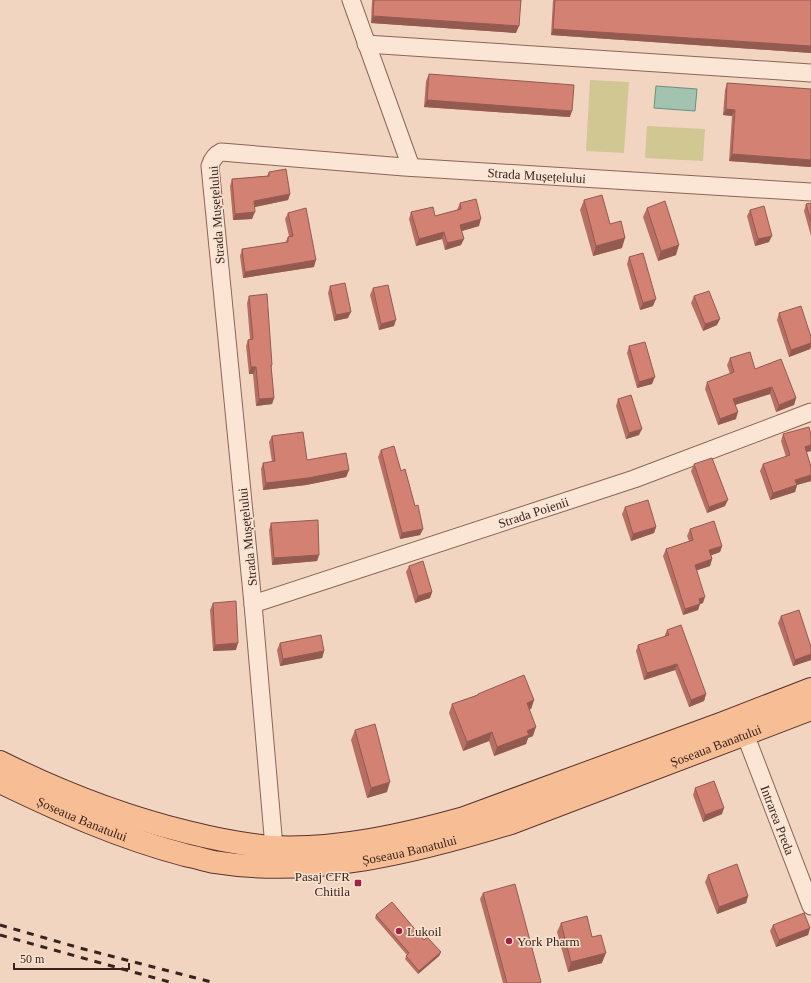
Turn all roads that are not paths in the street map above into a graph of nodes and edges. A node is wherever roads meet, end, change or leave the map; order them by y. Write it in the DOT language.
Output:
graph roads {
  1 [pos="351,0"];
  2 [pos="366,44"];
  3 [pos="811,73"];
  4 [pos="411,167"];
  5 [pos="811,192"];
  6 [pos="811,412"];
  7 [pos="253,604"];
  8 [pos="811,689"];
  9 [pos="811,709"];
  10 [pos="745,734"];
  11 [pos="0,762"];
  12 [pos="0,782"];
  13 [pos="274,847"];
  14 [pos="811,906"];
  1 -- 2 [label="street"];
  2 -- 3 [label="street"];
  2 -- 4 [label="street"];
  4 -- 5 [label="street, Strada Mușețelului"];
  4 -- 7 [label="street, Strada Mușețelului"];
  6 -- 7 [label="street, Strada Poienii"];
  7 -- 13 [label="street, Strada Mușețelului"];
  8 -- 13 [label="main road, Șoseaua Banatului"];
  9 -- 10 [label="main road, Șoseaua Banatului"];
  10 -- 12 [label="main road, Șoseaua Banatului"];
  10 -- 14 [label="street, Intrarea Preda"];
  11 -- 13 [label="main road, Șoseaua Banatului"];
}
